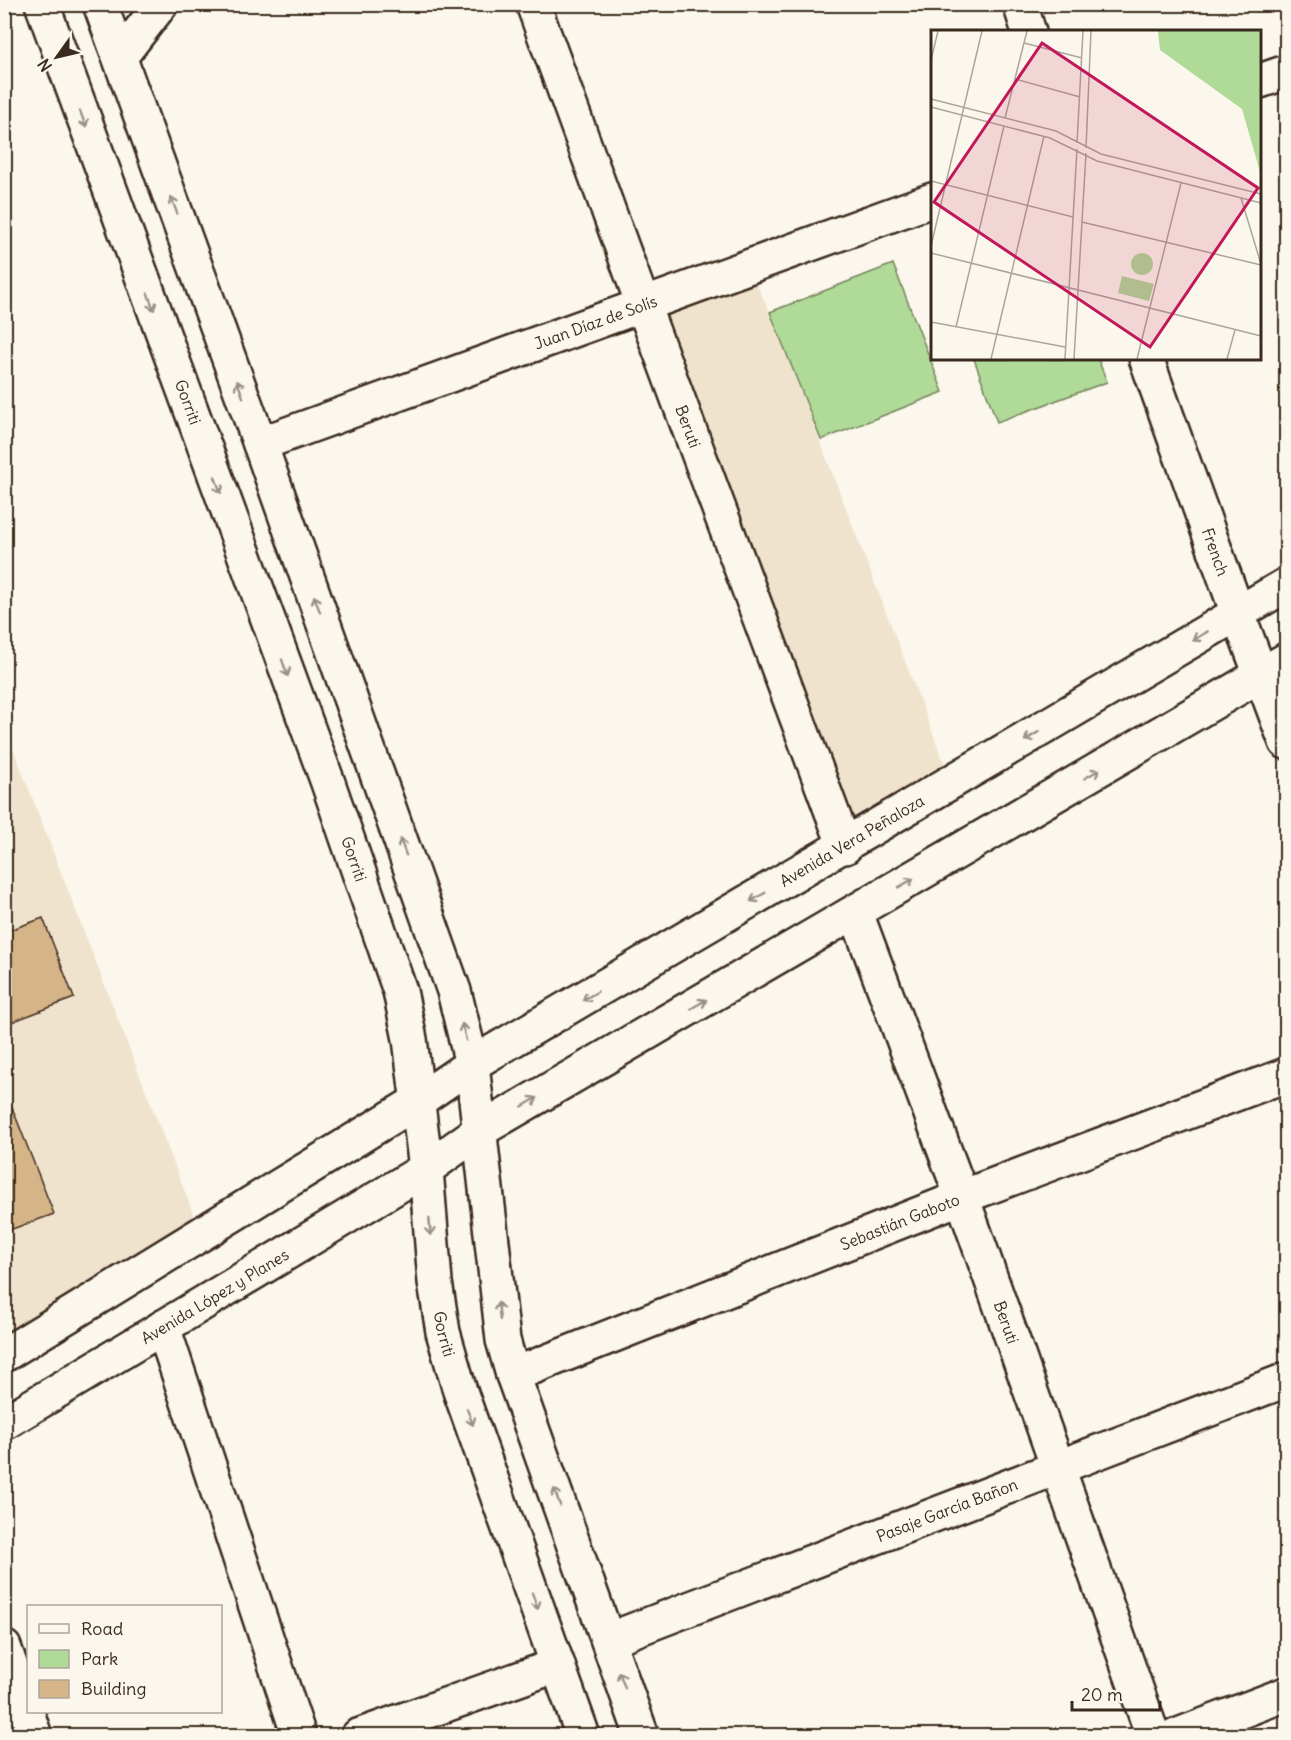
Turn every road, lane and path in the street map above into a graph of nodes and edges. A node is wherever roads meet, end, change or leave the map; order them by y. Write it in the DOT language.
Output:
graph roads {
  1 [pos="42,4"];
  2 [pos="100,4"];
  3 [pos="161,4"];
  4 [pos="533,4"];
  5 [pos="1020,4"];
  6 [pos="1028,30"];
  7 [pos="120,57"];
  8 [pos="1287,72"];
  9 [pos="1261,81"];
  10 [pos="931,201"];
  11 [pos="643,305"];
  12 [pos="1147,360"];
  13 [pos="260,444"];
  14 [pos="1287,585"];
  15 [pos="1238,614"];
  16 [pos="1274,667"];
  17 [pos="1287,742"];
  18 [pos="845,847"];
  19 [pos="855,913"];
  20 [pos="472,1064"];
  21 [pos="1287,1075"];
  22 [pos="418,1101"];
  23 [pos="479,1131"];
  24 [pos="426,1169"];
  25 [pos="962,1197"];
  26 [pos="163,1327"];
  27 [pos="4,1355"];
  28 [pos="513,1375"];
  29 [pos="1287,1380"];
  30 [pos="4,1423"];
  31 [pos="1057,1467"];
  32 [pos="608,1640"];
  33 [pos="4,1647"];
  34 [pos="558,1665"];
  35 [pos="1287,1694"];
  36 [pos="35,1736"];
  37 [pos="299,1736"];
  38 [pos="358,1736"];
  39 [pos="583,1736"];
  40 [pos="642,1736"];
  41 [pos="1153,1736"];
  42 [pos="1176,1736"];
  1 -- 22 [label="street, Gorriti, one-way"];
  2 -- 7 [label="street"];
  3 -- 7 [label="street"];
  4 -- 11 [label="street, Beruti"];
  5 -- 6 [label="street"];
  13 -- 7 [label="street, one-way"];
  8 -- 9 [label="street"];
  10 -- 11 [label="street, Juan Díaz de Solís"];
  11 -- 13 [label="street, Juan Díaz de Solís"];
  11 -- 18 [label="street, Beruti"];
  12 -- 15 [label="street, French"];
  20 -- 13 [label="street, one-way"];
  14 -- 15 [label="street, Avenida Vera Peñaloza"];
  15 -- 16 [label="street, French"];
  15 -- 18 [label="street, Avenida Vera Peñaloza, one-way"];
  16 -- 17 [label="street, French"];
  19 -- 16 [label="street, one-way"];
  18 -- 20 [label="street, Avenida Vera Peñaloza, one-way"];
  23 -- 19 [label="street, one-way"];
  19 -- 25 [label="street, Beruti"];
  20 -- 22 [label="street, Avenida Vera Peñaloza"];
  20 -- 23 [label="street"];
  21 -- 25 [label="street, Sebastián Gaboto"];
  22 -- 24 [label="street, Gorriti"];
  22 -- 27 [label="street"];
  23 -- 24 [label="street"];
  28 -- 23 [label="street, one-way"];
  24 -- 26 [label="street, Avenida López y Planes"];
  24 -- 34 [label="street, Gorriti, one-way"];
  25 -- 28 [label="street, Sebastián Gaboto"];
  25 -- 31 [label="street, Beruti"];
  26 -- 30 [label="street, Avenida López y Planes"];
  26 -- 37 [label="street"];
  32 -- 28 [label="street, one-way"];
  29 -- 31 [label="street, Pasaje García Bañon"];
  31 -- 32 [label="street, Pasaje García Bañon"];
  31 -- 41 [label="street, Beruti"];
  40 -- 32 [label="street, one-way"];
  33 -- 36 [label="street"];
  34 -- 38 [label="street"];
  34 -- 39 [label="street, Gorriti"];
  35 -- 42 [label="street"];
}
